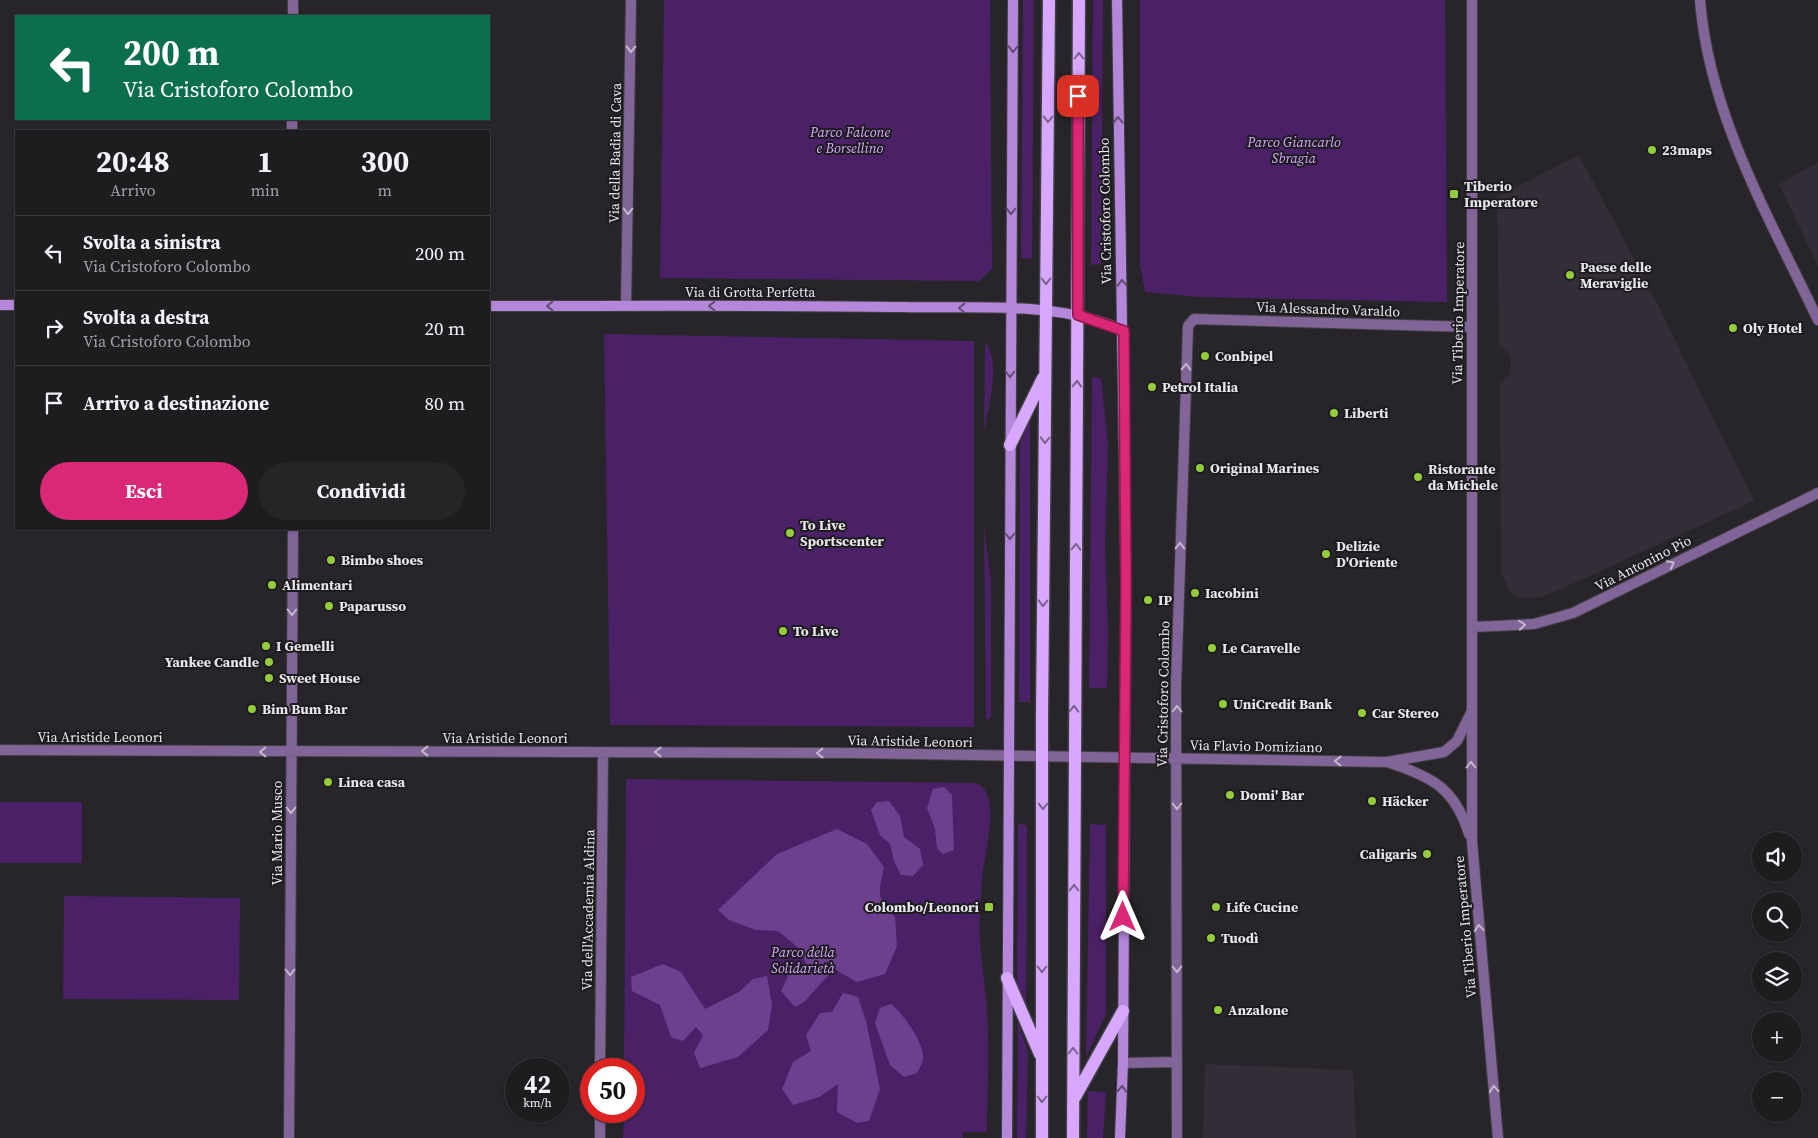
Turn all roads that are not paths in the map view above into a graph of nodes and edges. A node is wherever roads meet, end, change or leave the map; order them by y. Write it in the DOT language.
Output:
graph roads {
  1 [pos="293,0"];
  2 [pos="631,0"];
  3 [pos="1013,0"];
  4 [pos="1049,0"];
  5 [pos="1079,0"];
  6 [pos="1116,0"];
  7 [pos="1472,0"];
  8 [pos="1700,0"];
  9 [pos="293,15"];
  10 [pos="0,305"];
  11 [pos="15,305"];
  12 [pos="490,306"];
  13 [pos="626,306"];
  14 [pos="1011,309"];
  15 [pos="1046,311"];
  16 [pos="1078,315"];
  17 [pos="1818,320"];
  18 [pos="1188,326"];
  19 [pos="1471,327"];
  20 [pos="1124,331"];
  21 [pos="1046,374"];
  22 [pos="1010,444"];
  23 [pos="1818,493"];
  24 [pos="293,530"];
  25 [pos="1473,626"];
  26 [pos="1471,713"];
  27 [pos="0,750"];
  28 [pos="291,752"];
  29 [pos="603,752"];
  30 [pos="1009,757"];
  31 [pos="1043,758"];
  32 [pos="1074,758"];
  33 [pos="1177,758"];
  34 [pos="1124,759"];
  35 [pos="1387,762"];
  36 [pos="1472,842"];
  37 [pos="1008,978"];
  38 [pos="1122,1012"];
  39 [pos="600,1058"];
  40 [pos="1042,1059"];
  41 [pos="1177,1062"];
  42 [pos="1123,1063"];
  43 [pos="1073,1099"];
  44 [pos="600,1123"];
  45 [pos="289,1138"];
  46 [pos="600,1138"];
  47 [pos="1007,1138"];
  48 [pos="1042,1138"];
  49 [pos="1073,1138"];
  50 [pos="1120,1138"];
  51 [pos="1177,1138"];
  52 [pos="1498,1138"];
  1 -- 9 [label="street"];
  2 -- 13 [label="street, Via della Badia di Cava, one-way"];
  3 -- 14 [label="main road, one-way"];
  4 -- 15 [label="main road, one-way"];
  16 -- 5 [label="main road, Via Cristoforo Colombo, one-way"];
  20 -- 6 [label="main road, Via Cristoforo Colombo, one-way"];
  7 -- 19 [label="street, Via Tiberio Imperatore"];
  8 -- 17 [label="street"];
  10 -- 11 [label="main road"];
  13 -- 12 [label="main road, Via di Grotta Perfetta, one-way"];
  14 -- 13 [label="main road, Via di Grotta Perfetta, one-way"];
  14 -- 15 [label="main road"];
  14 -- 22 [label="main road, one-way"];
  15 -- 16 [label="main road"];
  15 -- 21 [label="main road"];
  16 -- 20 [label="main road"];
  32 -- 16 [label="main road, Via Cristoforo Colombo, one-way"];
  18 -- 19 [label="street, Via Alessandro Varaldo"];
  33 -- 18 [label="street, Via Cristoforo Colombo, one-way"];
  19 -- 25 [label="street, Via Tiberio Imperatore"];
  20 -- 34 [label="main road, Via Cristoforo Colombo"];
  21 -- 22 [label="main road"];
  21 -- 31 [label="main road, one-way"];
  22 -- 30 [label="main road, one-way"];
  25 -- 23 [label="street, Via Antonino Pio, one-way"];
  24 -- 28 [label="street, Via Mario Musco, one-way"];
  25 -- 26 [label="street, Via Tiberio Imperatore"];
  26 -- 35 [label="street"];
  36 -- 26 [label="street, Via Tiberio Imperatore, one-way"];
  28 -- 27 [label="street, Via Aristide Leonori, one-way"];
  29 -- 28 [label="street, Via Aristide Leonori, one-way"];
  28 -- 45 [label="street, Via Mario Musco, one-way"];
  30 -- 29 [label="street, Via Aristide Leonori, one-way"];
  29 -- 39 [label="street, Via dell'Accademia Aldina"];
  30 -- 31 [label="street"];
  30 -- 37 [label="main road"];
  31 -- 32 [label="street"];
  31 -- 40 [label="main road, one-way"];
  32 -- 34 [label="street"];
  43 -- 32 [label="main road, Via Cristoforo Colombo, one-way"];
  33 -- 34 [label="street, Via Flavio Domiziano"];
  35 -- 33 [label="street, Via Flavio Domiziano, one-way"];
  33 -- 41 [label="street, Via Cristoforo Colombo, one-way"];
  34 -- 38 [label="main road, Via Cristoforo Colombo"];
  35 -- 36 [label="street"];
  52 -- 36 [label="street, Via Tiberio Imperatore, one-way"];
  37 -- 40 [label="main road"];
  37 -- 47 [label="main road"];
  38 -- 42 [label="main road, Via Cristoforo Colombo"];
  38 -- 43 [label="main road"];
  40 -- 48 [label="main road, one-way"];
  41 -- 42 [label="street"];
  41 -- 51 [label="street, Via Cristoforo Colombo"];
  50 -- 42 [label="main road, Via Cristoforo Colombo, one-way"];
  43 -- 49 [label="main road, Via Cristoforo Colombo"];
  44 -- 46 [label="street"];
}
